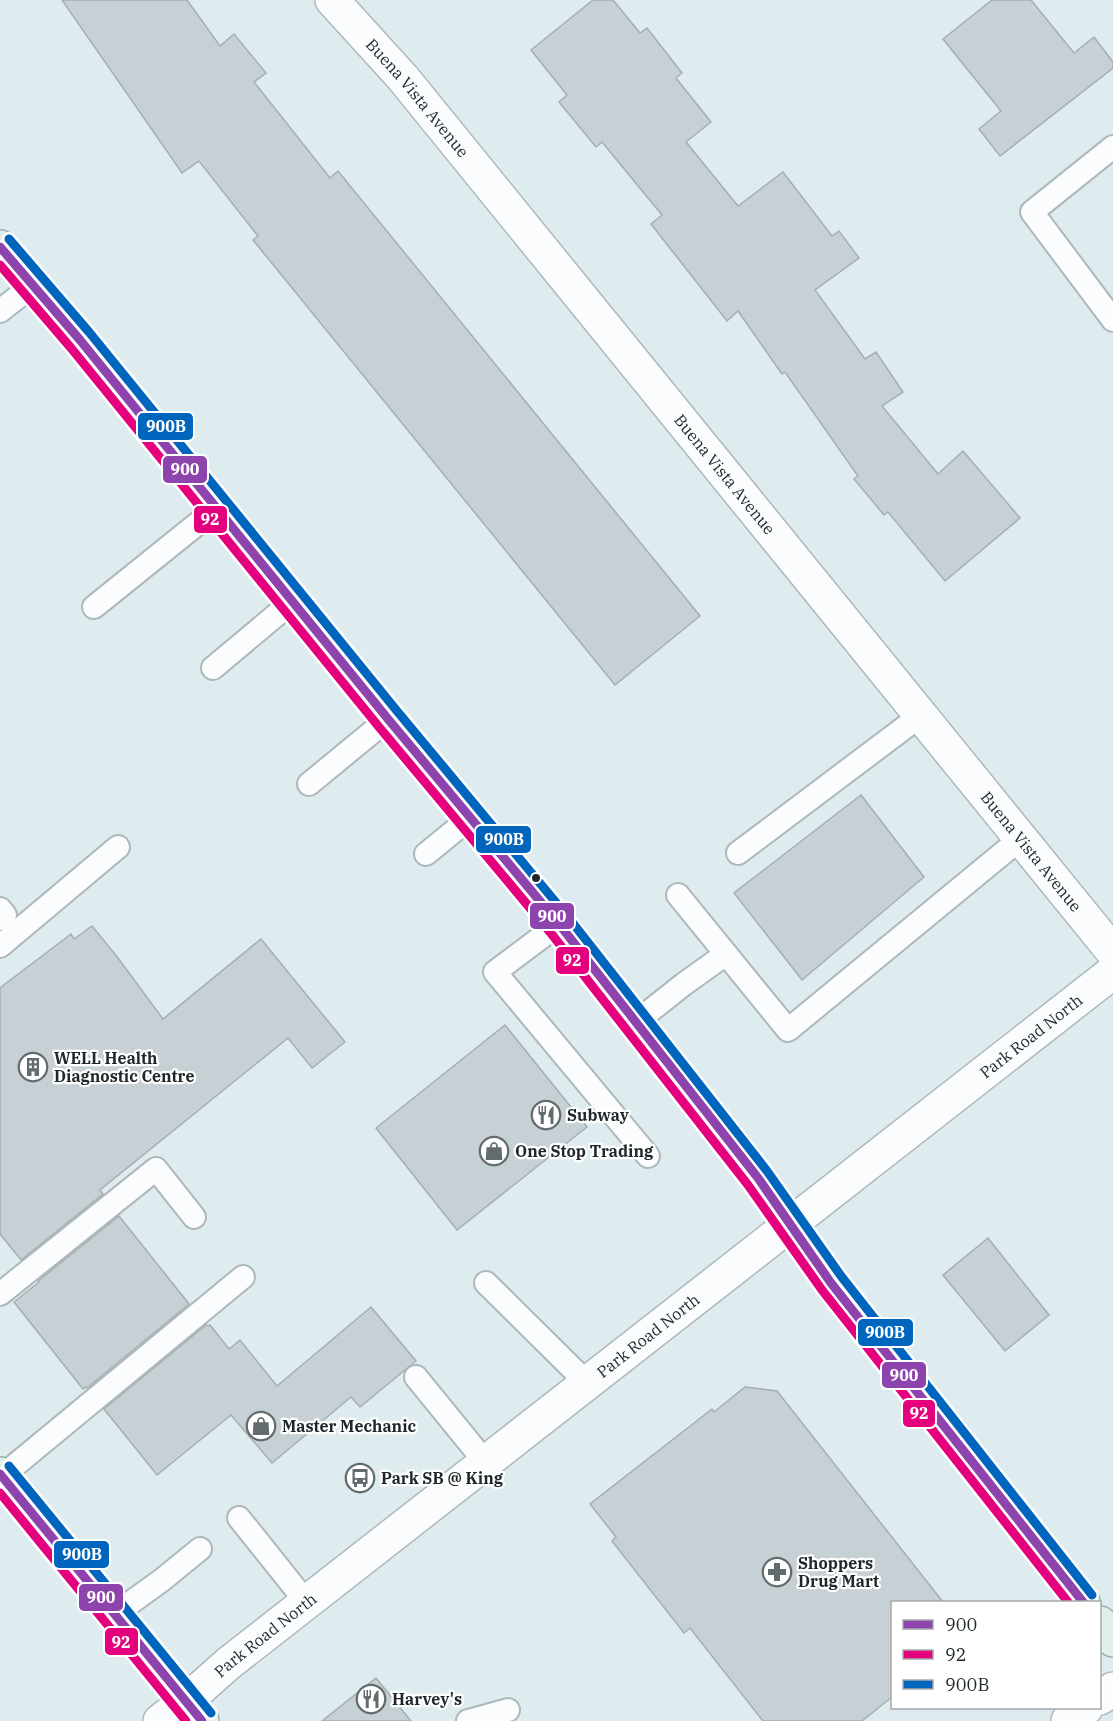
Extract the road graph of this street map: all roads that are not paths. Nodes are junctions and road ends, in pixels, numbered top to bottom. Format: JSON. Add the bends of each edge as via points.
{"nodes":[{"id":1,"x":332,"y":0,"type":"edge"},
{"id":2,"x":1113,"y":147,"type":"edge"},
{"id":3,"x":0,"y":247,"type":"edge"},
{"id":4,"x":33,"y":285,"type":"junction"},
{"id":5,"x":0,"y":312,"type":"edge"},
{"id":6,"x":1113,"y":320,"type":"edge"},
{"id":7,"x":217,"y":508,"type":"junction"},
{"id":8,"x":293,"y":601,"type":"junction"},
{"id":9,"x":94,"y":607,"type":"dead end"},
{"id":10,"x":213,"y":668,"type":"dead end"},
{"id":11,"x":921,"y":716,"type":"junction"},
{"id":12,"x":388,"y":718,"type":"junction"},
{"id":13,"x":309,"y":784,"type":"dead end"},
{"id":14,"x":470,"y":818,"type":"junction"},
{"id":15,"x":1020,"y":839,"type":"junction"},
{"id":16,"x":118,"y":847,"type":"dead end"},
{"id":17,"x":738,"y":853,"type":"dead end"},
{"id":18,"x":426,"y":854,"type":"dead end"},
{"id":19,"x":678,"y":895,"type":"dead end"},
{"id":20,"x":0,"y":909,"type":"edge"},
{"id":21,"x":0,"y":919,"type":"edge"},
{"id":22,"x":559,"y":924,"type":"junction"},
{"id":23,"x":0,"y":946,"type":"edge"},
{"id":24,"x":1113,"y":952,"type":"edge"},
{"id":25,"x":726,"y":954,"type":"junction"},
{"id":26,"x":1113,"y":972,"type":"edge"},
{"id":27,"x":636,"y":1022,"type":"junction"},
{"id":28,"x":648,"y":1156,"type":"dead end"},
{"id":29,"x":194,"y":1217,"type":"dead end"},
{"id":30,"x":790,"y":1224,"type":"junction"},
{"id":31,"x":243,"y":1278,"type":"dead end"},
{"id":32,"x":486,"y":1283,"type":"dead end"},
{"id":33,"x":0,"y":1294,"type":"edge"},
{"id":34,"x":416,"y":1377,"type":"dead end"},
{"id":35,"x":587,"y":1383,"type":"junction"},
{"id":36,"x":486,"y":1463,"type":"junction"},
{"id":37,"x":1,"y":1475,"type":"edge"},
{"id":38,"x":239,"y":1518,"type":"dead end"},
{"id":39,"x":200,"y":1550,"type":"dead end"},
{"id":40,"x":1082,"y":1601,"type":"edge"},
{"id":41,"x":307,"y":1603,"type":"junction"},
{"id":42,"x":115,"y":1614,"type":"junction"},
{"id":43,"x":1101,"y":1624,"type":"edge"},
{"id":44,"x":1113,"y":1640,"type":"edge"},
{"id":45,"x":1083,"y":1709,"type":"edge"},
{"id":46,"x":508,"y":1710,"type":"dead end"},
{"id":47,"x":194,"y":1711,"type":"edge"},
{"id":48,"x":160,"y":1721,"type":"edge"},
{"id":49,"x":468,"y":1721,"type":"edge"},
{"id":50,"x":1068,"y":1721,"type":"edge"}],
"edges":[{"from":1,"to":11,"type":"street","name":"Buena Vista Avenue","via":[[404,78]]},
{"from":2,"to":6,"type":"lane","via":[[1032,212]]},
{"from":3,"to":4,"type":"main road"},
{"from":4,"to":5,"type":"lane"},
{"from":4,"to":7,"type":"main road"},
{"from":7,"to":8,"type":"main road"},
{"from":7,"to":9,"type":"lane"},
{"from":8,"to":10,"type":"lane"},
{"from":8,"to":12,"type":"main road"},
{"from":11,"to":15,"type":"street","name":"Buena Vista Avenue"},
{"from":11,"to":17,"type":"lane"},
{"from":12,"to":13,"type":"lane"},
{"from":12,"to":14,"type":"main road"},
{"from":14,"to":18,"type":"lane"},
{"from":14,"to":22,"type":"main road"},
{"from":15,"to":24,"type":"street","name":"Buena Vista Avenue"},
{"from":15,"to":25,"type":"lane","via":[[788,1030]]},
{"from":16,"to":23,"type":"lane"},
{"from":19,"to":25,"type":"lane"},
{"from":20,"to":21,"type":"lane","via":[[5,915]]},
{"from":22,"to":27,"type":"main road"},
{"from":22,"to":28,"type":"lane","via":[[495,972]]},
{"from":25,"to":27,"type":"lane"},
{"from":26,"to":30,"type":"street","name":"Park Road North"},
{"from":27,"to":30,"type":"main road"},
{"from":29,"to":33,"type":"lane","via":[[156,1169]]},
{"from":30,"to":35,"type":"street","name":"Park Road North"},
{"from":30,"to":40,"type":"main road","via":[[831,1283]]},
{"from":31,"to":37,"type":"lane"},
{"from":32,"to":35,"type":"lane"},
{"from":34,"to":36,"type":"lane"},
{"from":35,"to":36,"type":"street","name":"Park Road North"},
{"from":36,"to":41,"type":"street","name":"Park Road North"},
{"from":37,"to":42,"type":"main road"},
{"from":38,"to":41,"type":"lane"},
{"from":39,"to":42,"type":"lane"},
{"from":41,"to":47,"type":"street","name":"Park Road North","via":[[229,1663]]},
{"from":42,"to":47,"type":"main road"},
{"from":43,"to":44,"type":"main road"},
{"from":45,"to":50,"type":"street"},
{"from":46,"to":49,"type":"lane"},
{"from":47,"to":48,"type":"street","name":"Park Road North"}]}
